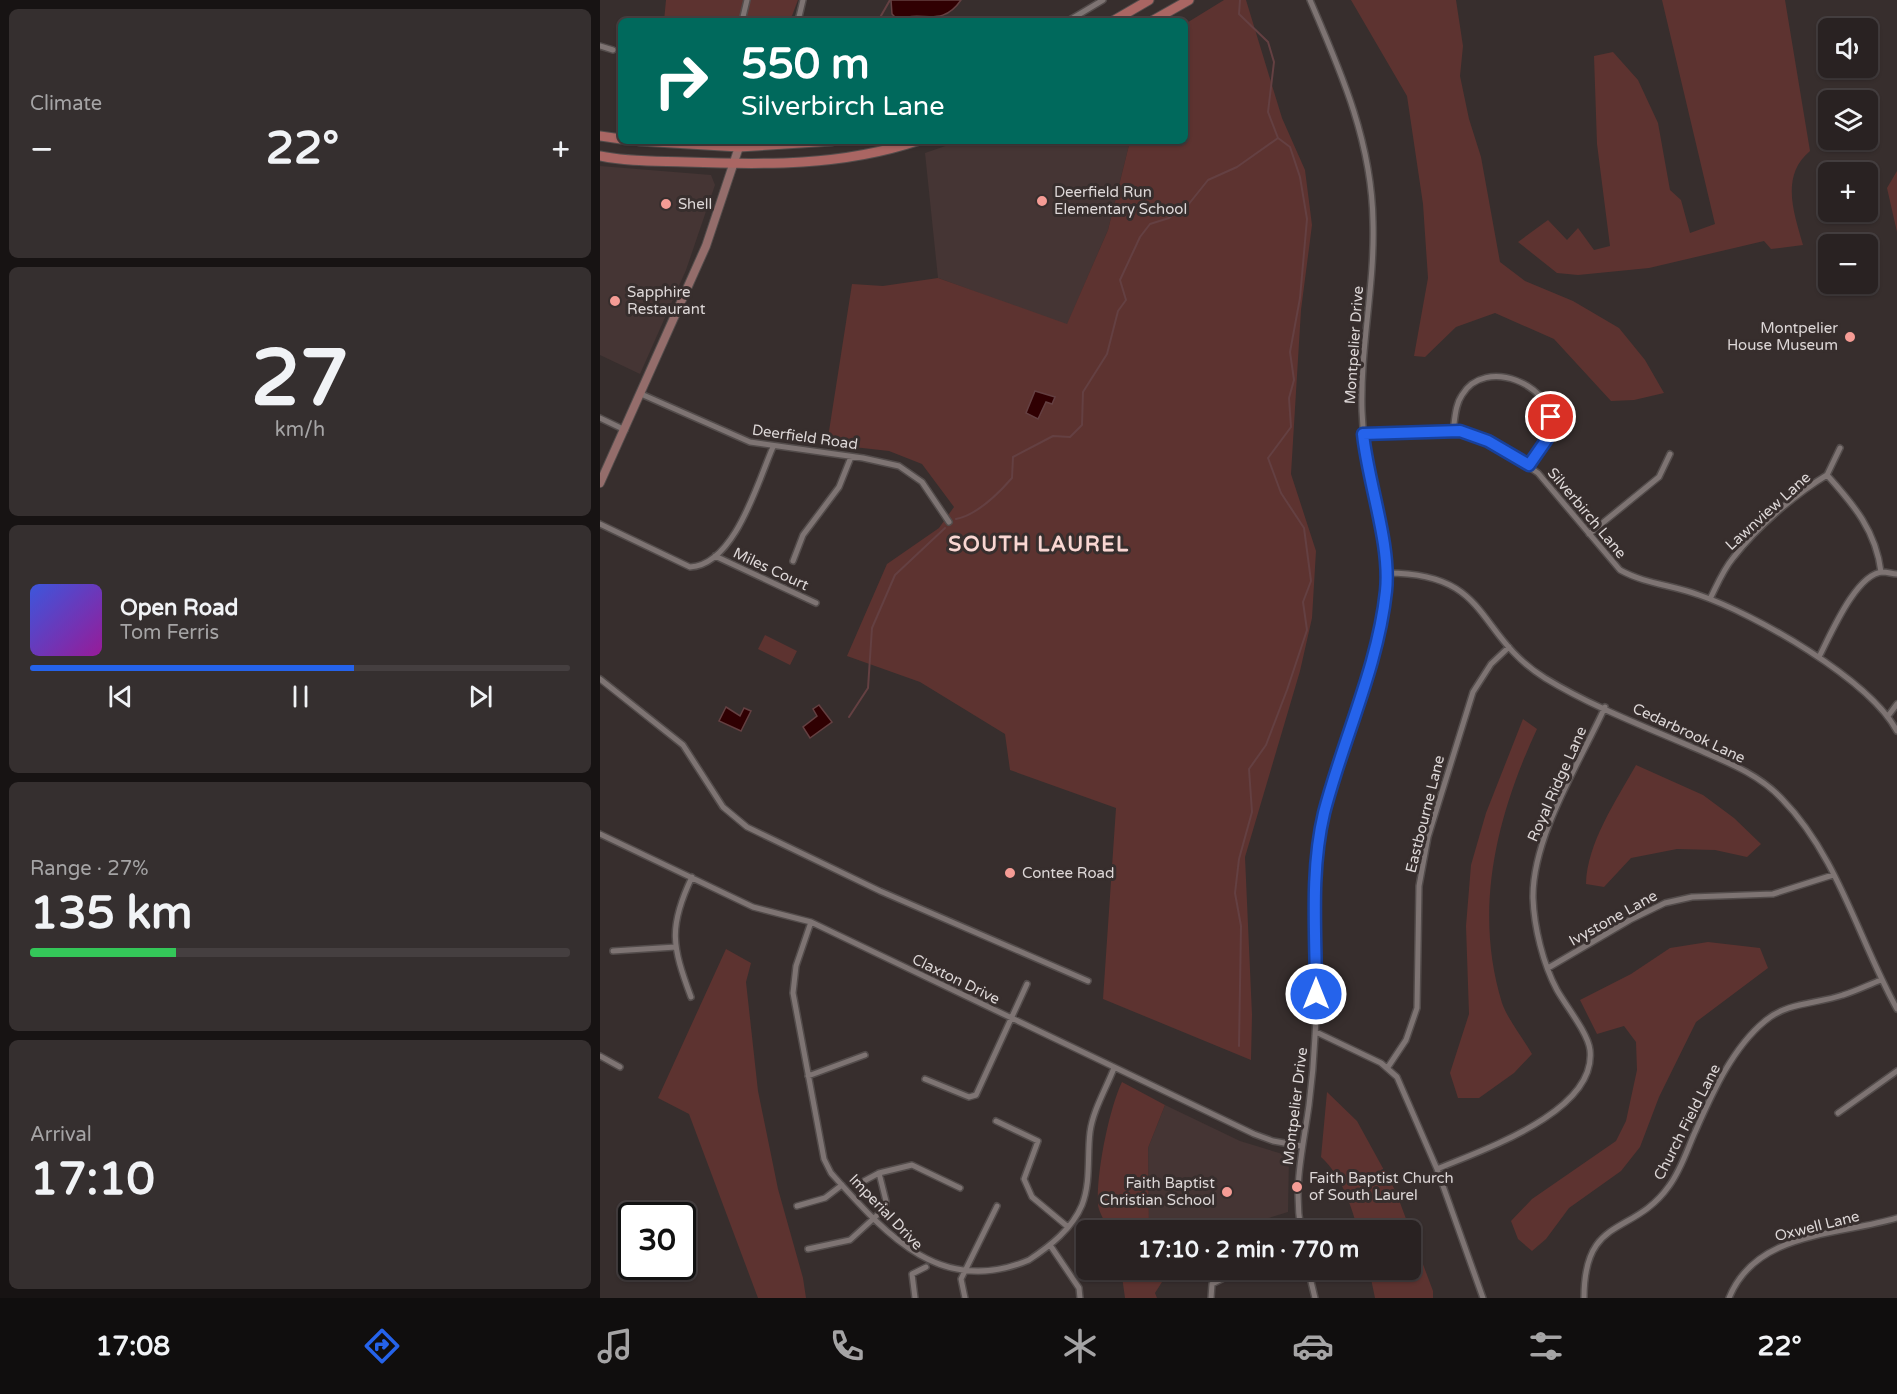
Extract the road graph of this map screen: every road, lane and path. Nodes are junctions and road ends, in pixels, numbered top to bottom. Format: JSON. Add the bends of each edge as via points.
{"nodes":[{"id":1,"x":747,"y":0,"type":"edge"},
{"id":2,"x":803,"y":0,"type":"edge"},
{"id":3,"x":1103,"y":0,"type":"edge"},
{"id":4,"x":1149,"y":0,"type":"edge"},
{"id":5,"x":1189,"y":0,"type":"edge"},
{"id":6,"x":1310,"y":0,"type":"edge"},
{"id":7,"x":743,"y":18,"type":"edge"},
{"id":8,"x":799,"y":18,"type":"edge"},
{"id":9,"x":1073,"y":18,"type":"edge"},
{"id":10,"x":1118,"y":18,"type":"edge"},
{"id":11,"x":1157,"y":18,"type":"edge"},
{"id":12,"x":600,"y":46,"type":"edge"},
{"id":13,"x":613,"y":50,"type":"dead end"},
{"id":14,"x":600,"y":136,"type":"edge"},
{"id":15,"x":618,"y":139,"type":"edge"},
{"id":16,"x":741,"y":144,"type":"edge"},
{"id":17,"x":906,"y":144,"type":"edge"},
{"id":18,"x":600,"y":156,"type":"edge"},
{"id":19,"x":731,"y":165,"type":"junction"},
{"id":20,"x":640,"y":394,"type":"junction"},
{"id":21,"x":600,"y":418,"type":"edge"},
{"id":22,"x":625,"y":430,"type":"junction"},
{"id":23,"x":1453,"y":431,"type":"junction"},
{"id":24,"x":1363,"y":434,"type":"junction"},
{"id":25,"x":772,"y":447,"type":"junction"},
{"id":26,"x":1840,"y":448,"type":"dead end"},
{"id":27,"x":1670,"y":454,"type":"dead end"},
{"id":28,"x":851,"y":457,"type":"junction"},
{"id":29,"x":1529,"y":465,"type":"junction"},
{"id":30,"x":1827,"y":475,"type":"junction"},
{"id":31,"x":600,"y":483,"type":"edge"},
{"id":32,"x":949,"y":522,"type":"dead end"},
{"id":33,"x":600,"y":524,"type":"edge"},
{"id":34,"x":1589,"y":534,"type":"junction"},
{"id":35,"x":715,"y":556,"type":"junction"},
{"id":36,"x":793,"y":561,"type":"dead end"},
{"id":37,"x":1881,"y":572,"type":"junction"},
{"id":38,"x":1387,"y":573,"type":"junction"},
{"id":39,"x":1897,"y":574,"type":"edge"},
{"id":40,"x":1710,"y":599,"type":"junction"},
{"id":41,"x":816,"y":603,"type":"dead end"},
{"id":42,"x":1509,"y":647,"type":"junction"},
{"id":43,"x":1819,"y":657,"type":"junction"},
{"id":44,"x":600,"y":679,"type":"edge"},
{"id":45,"x":1897,"y":704,"type":"edge"},
{"id":46,"x":1605,"y":707,"type":"junction"},
{"id":47,"x":1888,"y":716,"type":"junction"},
{"id":48,"x":1897,"y":731,"type":"edge"},
{"id":49,"x":600,"y":834,"type":"edge"},
{"id":50,"x":1833,"y":875,"type":"junction"},
{"id":51,"x":692,"y":877,"type":"junction"},
{"id":52,"x":811,"y":922,"type":"junction"},
{"id":53,"x":676,"y":947,"type":"junction"},
{"id":54,"x":613,"y":951,"type":"dead end"},
{"id":55,"x":1548,"y":968,"type":"junction"},
{"id":56,"x":1881,"y":980,"type":"junction"},
{"id":57,"x":1088,"y":981,"type":"dead end"},
{"id":58,"x":1027,"y":984,"type":"dead end"},
{"id":59,"x":691,"y":997,"type":"dead end"},
{"id":60,"x":1897,"y":1009,"type":"edge"},
{"id":61,"x":1012,"y":1019,"type":"junction"},
{"id":62,"x":1316,"y":1032,"type":"junction"},
{"id":63,"x":600,"y":1056,"type":"edge"},
{"id":64,"x":865,"y":1056,"type":"dead end"},
{"id":65,"x":620,"y":1067,"type":"dead end"},
{"id":66,"x":1388,"y":1067,"type":"junction"},
{"id":67,"x":1114,"y":1068,"type":"junction"},
{"id":68,"x":1897,"y":1071,"type":"edge"},
{"id":69,"x":808,"y":1076,"type":"junction"},
{"id":70,"x":925,"y":1079,"type":"dead end"},
{"id":71,"x":1838,"y":1113,"type":"dead end"},
{"id":72,"x":996,"y":1121,"type":"dead end"},
{"id":73,"x":1301,"y":1146,"type":"junction"},
{"id":74,"x":1437,"y":1169,"type":"junction"},
{"id":75,"x":879,"y":1173,"type":"junction"},
{"id":76,"x":864,"y":1181,"type":"dead end"},
{"id":77,"x":842,"y":1185,"type":"junction"},
{"id":78,"x":960,"y":1188,"type":"dead end"},
{"id":79,"x":797,"y":1206,"type":"dead end"},
{"id":80,"x":997,"y":1206,"type":"dead end"},
{"id":81,"x":1897,"y":1218,"type":"edge"},
{"id":82,"x":874,"y":1219,"type":"junction"},
{"id":83,"x":1300,"y":1220,"type":"edge"},
{"id":84,"x":1068,"y":1227,"type":"junction"},
{"id":85,"x":1050,"y":1245,"type":"junction"},
{"id":86,"x":808,"y":1249,"type":"dead end"},
{"id":87,"x":952,"y":1277,"type":"dead end"},
{"id":88,"x":991,"y":1277,"type":"dead end"},
{"id":89,"x":961,"y":1279,"type":"junction"},
{"id":90,"x":971,"y":1280,"type":"dead end"},
{"id":91,"x":1220,"y":1280,"type":"edge"},
{"id":92,"x":1311,"y":1280,"type":"edge"},
{"id":93,"x":915,"y":1298,"type":"edge"},
{"id":94,"x":965,"y":1298,"type":"edge"},
{"id":95,"x":1080,"y":1298,"type":"edge"},
{"id":96,"x":1211,"y":1298,"type":"edge"},
{"id":97,"x":1315,"y":1298,"type":"edge"},
{"id":98,"x":1484,"y":1298,"type":"edge"},
{"id":99,"x":1584,"y":1298,"type":"edge"},
{"id":100,"x":1729,"y":1298,"type":"edge"}],
"edges":[{"from":1,"to":7,"type":"street"},
{"from":2,"to":8,"type":"street"},
{"from":3,"to":9,"type":"street"},
{"from":4,"to":10,"type":"main road"},
{"from":5,"to":11,"type":"main road"},
{"from":6,"to":24,"type":"street","name":"Montpelier Drive","via":[[1346,84],[1371,186],[1373,239],[1362,387]]},
{"from":12,"to":13,"type":"street"},
{"from":14,"to":15,"type":"main road"},
{"from":16,"to":19,"type":"street"},
{"from":17,"to":19,"type":"main road","via":[[830,160]]},
{"from":18,"to":19,"type":"main road"},
{"from":19,"to":20,"type":"street","via":[[706,246]]},
{"from":20,"to":22,"type":"street"},
{"from":20,"to":25,"type":"street","name":"Deerfield Road","via":[[740,439]]},
{"from":21,"to":22,"type":"street"},
{"from":22,"to":31,"type":"street"},
{"from":23,"to":24,"type":"street","name":"Silverbirch Lane"},
{"from":23,"to":29,"type":"street","name":"Silverbirch Lane","via":[[1488,441]]},
{"from":23,"to":29,"type":"street","via":[[1458,403],[1471,384],[1489,375],[1511,378],[1541,398],[1551,417],[1547,439]]},
{"from":24,"to":38,"type":"street","name":"Montpelier Drive"},
{"from":25,"to":28,"type":"street","name":"Deerfield Road"},
{"from":25,"to":35,"type":"street","via":[[739,527]]},
{"from":26,"to":30,"type":"street"},
{"from":27,"to":34,"type":"street","via":[[1659,477]]},
{"from":28,"to":32,"type":"street","name":"Deerfield Road","via":[[888,462],[912,473]]},
{"from":28,"to":36,"type":"street","via":[[839,487],[803,535]]},
{"from":29,"to":34,"type":"street","name":"Silverbirch Lane"},
{"from":30,"to":37,"type":"street","via":[[1868,524]]},
{"from":30,"to":40,"type":"street","name":"Lawnview Lane","via":[[1738,551]]},
{"from":33,"to":35,"type":"street","via":[[690,567]]},
{"from":34,"to":40,"type":"street","name":"Silverbirch Lane","via":[[1615,566],[1628,574]]},
{"from":35,"to":41,"type":"street","name":"Miles Court"},
{"from":37,"to":39,"type":"street"},
{"from":37,"to":43,"type":"street","via":[[1869,577],[1856,591]]},
{"from":38,"to":42,"type":"street","name":"Cedarbrook Lane","via":[[1420,574],[1451,584],[1471,600]]},
{"from":38,"to":62,"type":"street","name":"Montpelier Drive","via":[[1379,632],[1319,844],[1315,880]]},
{"from":40,"to":43,"type":"street","name":"Silverbirch Lane"},
{"from":42,"to":46,"type":"street","name":"Cedarbrook Lane","via":[[1539,674]]},
{"from":42,"to":66,"type":"street","name":"Eastbourne Lane","via":[[1491,663],[1473,692],[1428,837],[1419,886],[1417,1008],[1406,1040]]},
{"from":43,"to":47,"type":"street","name":"Silverbirch Lane"},
{"from":44,"to":57,"type":"street","via":[[683,745],[723,807],[747,828],[880,891]]},
{"from":45,"to":47,"type":"street"},
{"from":46,"to":50,"type":"street","name":"Cedarbrook Lane","via":[[1738,767],[1769,787],[1796,814]]},
{"from":46,"to":55,"type":"street","name":"Royal Ridge Lane","via":[[1542,841],[1535,867],[1534,912]]},
{"from":47,"to":48,"type":"street","name":"Silverbirch Lane"},
{"from":49,"to":51,"type":"street","name":"Claxton Drive"},
{"from":50,"to":55,"type":"street","name":"Ivystone Lane","via":[[1773,894],[1692,897],[1665,903]]},
{"from":50,"to":56,"type":"street","name":"Cedarbrook Lane"},
{"from":51,"to":52,"type":"street","name":"Claxton Drive","via":[[753,907]]},
{"from":51,"to":53,"type":"street","via":[[676,913]]},
{"from":52,"to":61,"type":"street","name":"Claxton Drive"},
{"from":52,"to":69,"type":"street","name":"Imperial Drive","via":[[796,966],[793,993]]},
{"from":53,"to":54,"type":"street"},
{"from":53,"to":59,"type":"street"},
{"from":55,"to":74,"type":"street","name":"Royal Ridge Lane","via":[[1590,1050],[1586,1076],[1573,1098],[1544,1119]]},
{"from":56,"to":60,"type":"street","name":"Cedarbrook Lane"},
{"from":56,"to":99,"type":"street","name":"Church Field Lane","via":[[1841,996],[1789,1007],[1756,1029],[1716,1089],[1666,1190],[1641,1212],[1611,1230],[1596,1246],[1585,1266]]},
{"from":58,"to":61,"type":"street"},
{"from":61,"to":67,"type":"street","name":"Claxton Drive"},
{"from":61,"to":70,"type":"street","via":[[976,1095],[969,1097]]},
{"from":62,"to":66,"type":"street"},
{"from":62,"to":73,"type":"street","name":"Montpelier Drive"},
{"from":63,"to":65,"type":"street"},
{"from":64,"to":69,"type":"street"},
{"from":66,"to":74,"type":"street","via":[[1402,1086]]},
{"from":67,"to":73,"type":"street","name":"Claxton Drive","via":[[1254,1134]]},
{"from":67,"to":84,"type":"street","via":[[1091,1124],[1084,1197]]},
{"from":68,"to":71,"type":"street"},
{"from":69,"to":77,"type":"street","name":"Imperial Drive","via":[[824,1159]]},
{"from":72,"to":84,"type":"street","via":[[1038,1141],[1024,1179],[1032,1197]]},
{"from":73,"to":83,"type":"street","name":"Montpelier Drive","via":[[1297,1187]]},
{"from":74,"to":98,"type":"street"},
{"from":75,"to":76,"type":"street"},
{"from":75,"to":78,"type":"street","via":[[912,1165]]},
{"from":75,"to":82,"type":"street","via":[[886,1204]]},
{"from":77,"to":79,"type":"street","via":[[825,1198]]},
{"from":77,"to":82,"type":"street","name":"Imperial Drive"},
{"from":80,"to":89,"type":"street"},
{"from":81,"to":100,"type":"street","name":"Oxwell Lane","via":[[1779,1246],[1746,1269]]},
{"from":82,"to":86,"type":"street","via":[[850,1240]]},
{"from":82,"to":93,"type":"street","name":"Imperial Drive","via":[[908,1255],[929,1268],[912,1274]]},
{"from":84,"to":85,"type":"street"},
{"from":85,"to":88,"type":"street","via":[[1018,1267]]},
{"from":85,"to":95,"type":"street","via":[[1079,1288]]},
{"from":87,"to":89,"type":"street"},
{"from":89,"to":90,"type":"street"},
{"from":89,"to":94,"type":"street"},
{"from":91,"to":96,"type":"street","via":[[1212,1284]]},
{"from":92,"to":97,"type":"street"}]}
